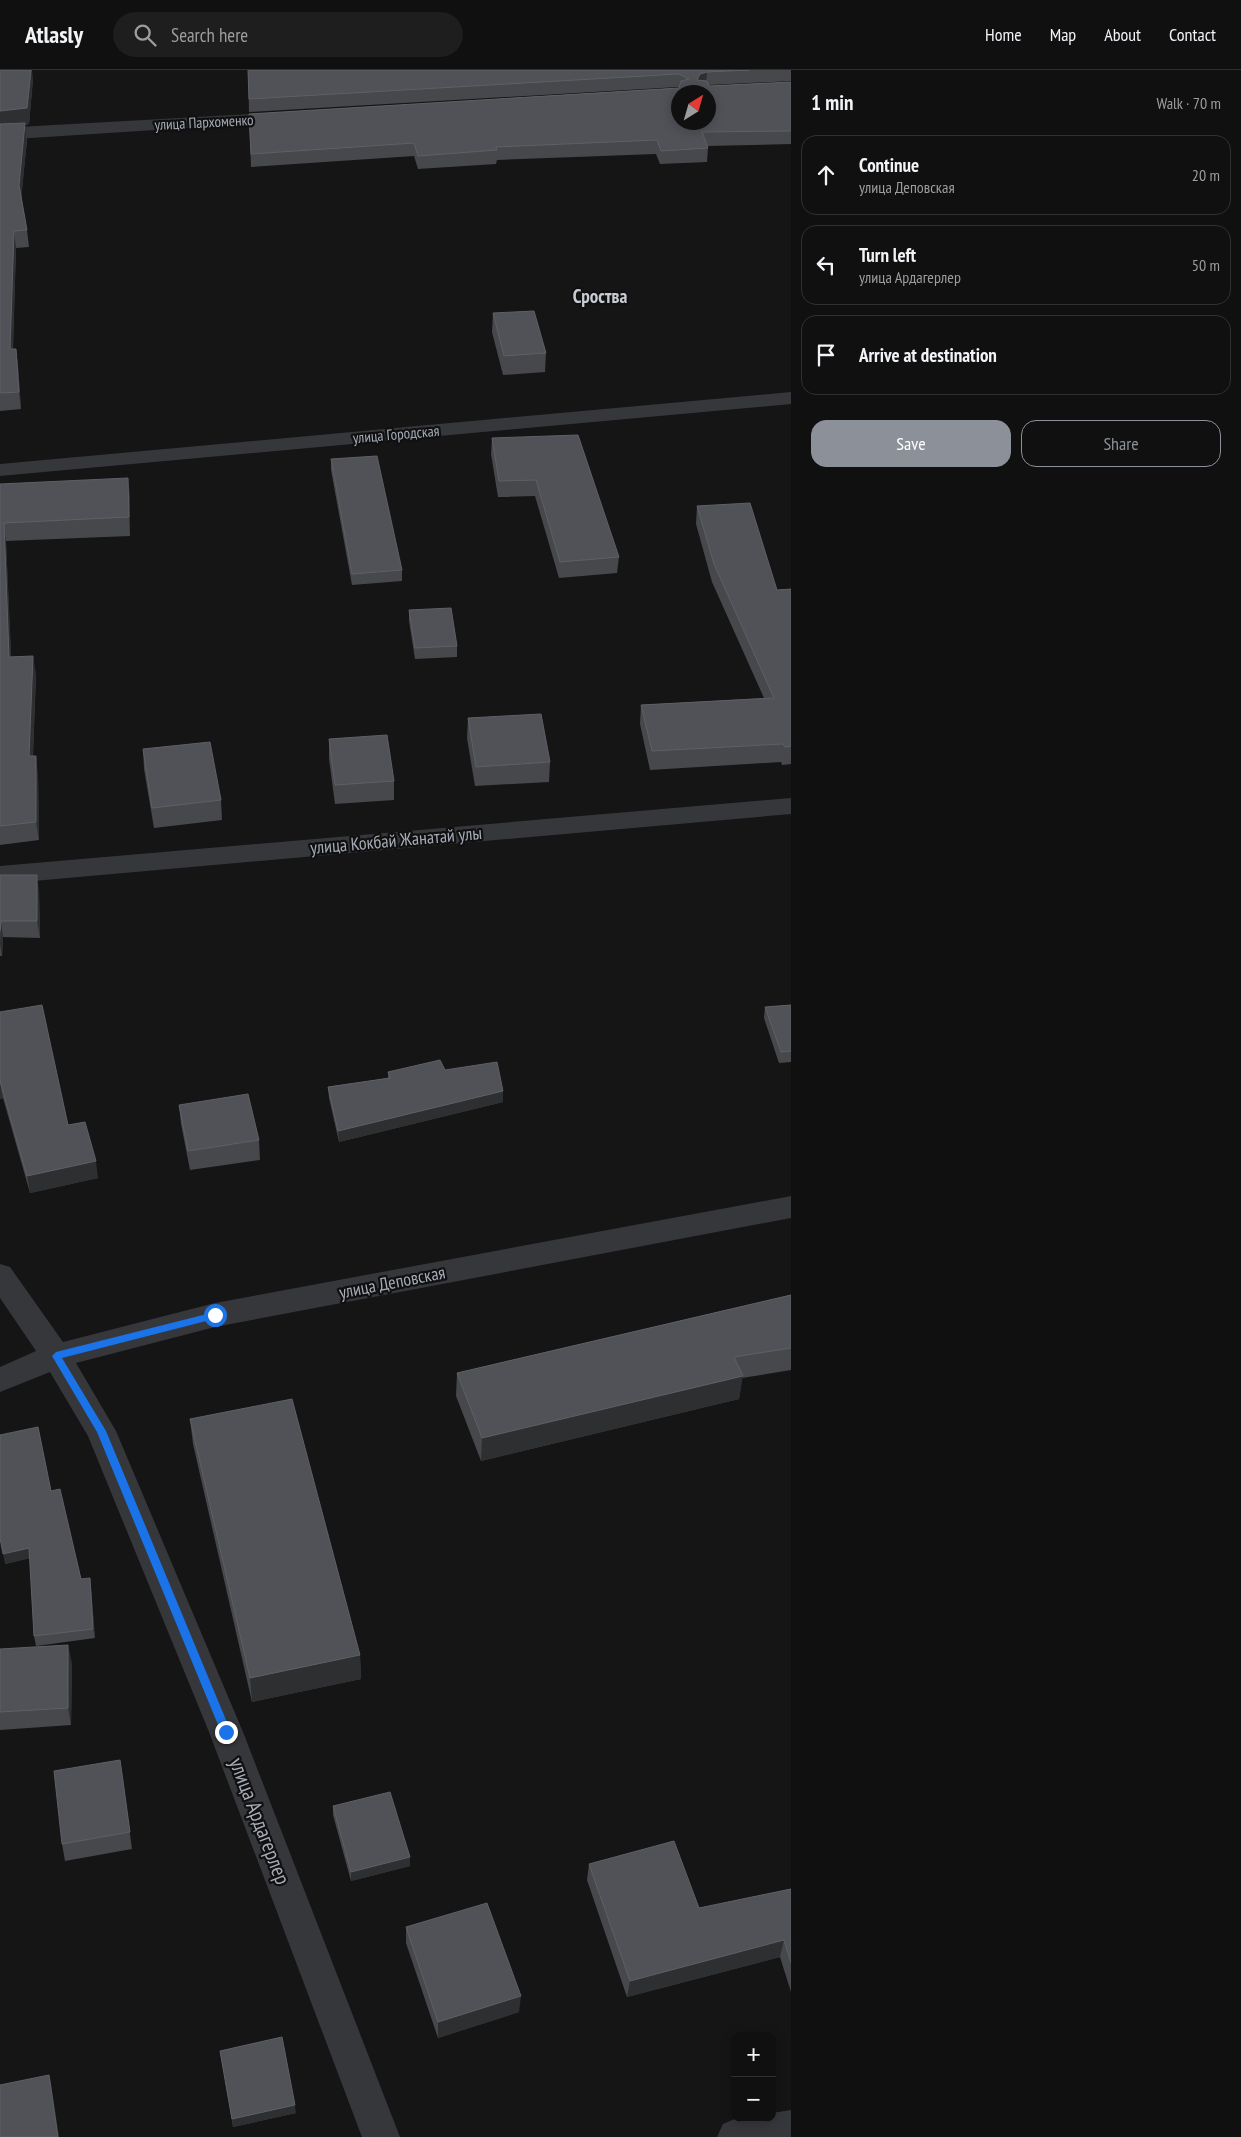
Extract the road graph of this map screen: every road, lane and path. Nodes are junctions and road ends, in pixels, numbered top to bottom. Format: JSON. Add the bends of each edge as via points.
{"nodes":[{"id":1,"x":309,"y":116,"type":"edge"},
{"id":2,"x":0,"y":134,"type":"edge"},
{"id":3,"x":791,"y":398,"type":"edge"},
{"id":4,"x":0,"y":470,"type":"edge"},
{"id":5,"x":791,"y":806,"type":"edge"},
{"id":6,"x":0,"y":875,"type":"edge"},
{"id":7,"x":791,"y":1208,"type":"edge"},
{"id":8,"x":0,"y":1275,"type":"edge"},
{"id":9,"x":56,"y":1356,"type":"junction"},
{"id":10,"x":0,"y":1380,"type":"edge"},
{"id":11,"x":791,"y":2129,"type":"edge"},
{"id":12,"x":381,"y":2137,"type":"edge"},
{"id":13,"x":736,"y":2137,"type":"edge"}],
"edges":[{"from":1,"to":2,"type":"street","name":"улица Пархоменко"},
{"from":3,"to":4,"type":"street","name":"улица Городская"},
{"from":5,"to":6,"type":"street","name":"улица Кокбай Жанатай улы"},
{"from":7,"to":9,"type":"street","name":"улица Деповская","via":[[215,1315]]},
{"from":8,"to":9,"type":"street","name":"улица Ардагерлер"},
{"from":9,"to":10,"type":"street","name":"улица Деповская"},
{"from":9,"to":12,"type":"street","name":"улица Ардагерлер","via":[[101,1431],[143,1528],[226,1732]]},
{"from":11,"to":13,"type":"street"}]}
